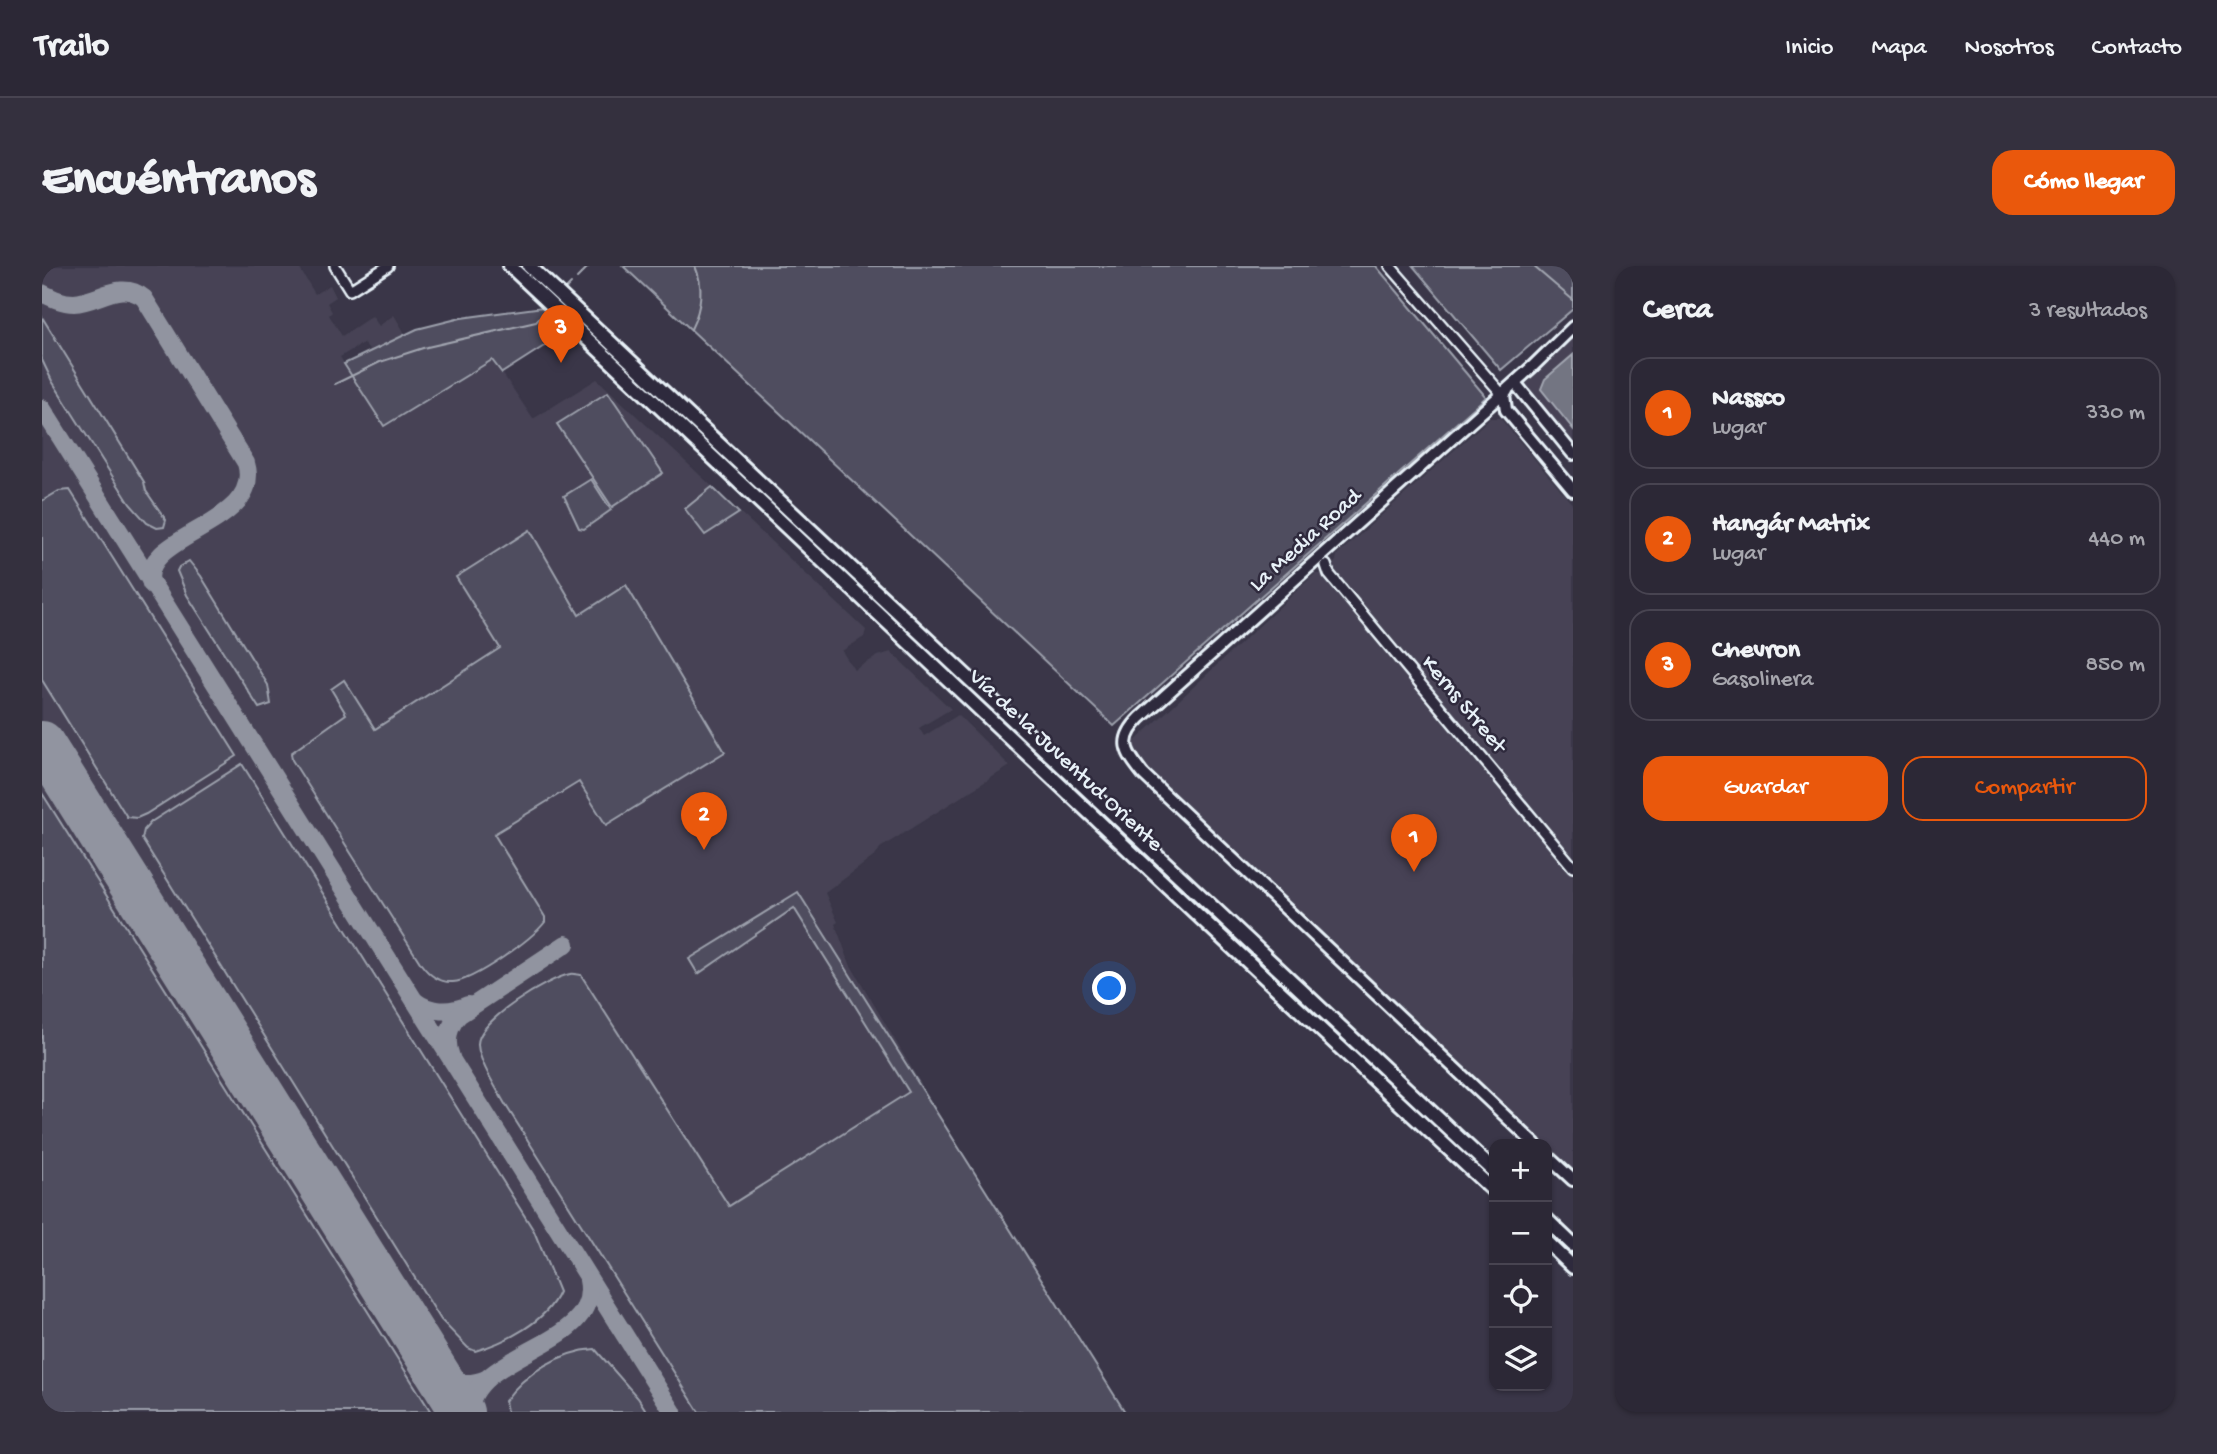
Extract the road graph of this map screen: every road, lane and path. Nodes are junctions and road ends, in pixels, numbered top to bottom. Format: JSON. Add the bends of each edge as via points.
{"nodes":[{"id":1,"x":335,"y":266,"type":"edge"},
{"id":2,"x":388,"y":266,"type":"edge"},
{"id":3,"x":510,"y":266,"type":"edge"},
{"id":4,"x":529,"y":266,"type":"edge"},
{"id":5,"x":1390,"y":266,"type":"edge"},
{"id":6,"x":1573,"y":327,"type":"edge"},
{"id":7,"x":1573,"y":338,"type":"edge"},
{"id":8,"x":1532,"y":367,"type":"junction"},
{"id":9,"x":1508,"y":388,"type":"junction"},
{"id":10,"x":1573,"y":454,"type":"edge"},
{"id":11,"x":1573,"y":490,"type":"edge"},
{"id":12,"x":1326,"y":565,"type":"dead end"},
{"id":13,"x":1129,"y":756,"type":"junction"},
{"id":14,"x":1573,"y":867,"type":"edge"},
{"id":15,"x":1530,"y":1139,"type":"edge"},
{"id":16,"x":1540,"y":1139,"type":"edge"},
{"id":17,"x":1552,"y":1151,"type":"edge"},
{"id":18,"x":1552,"y":1161,"type":"edge"},
{"id":19,"x":1469,"y":1167,"type":"junction"},
{"id":20,"x":1489,"y":1167,"type":"edge"},
{"id":21,"x":1573,"y":1171,"type":"edge"},
{"id":22,"x":1573,"y":1180,"type":"edge"},
{"id":23,"x":1489,"y":1182,"type":"edge"},
{"id":24,"x":1489,"y":1186,"type":"edge"},
{"id":25,"x":1552,"y":1225,"type":"edge"},
{"id":26,"x":1573,"y":1245,"type":"edge"},
{"id":27,"x":1552,"y":1247,"type":"edge"},
{"id":28,"x":1573,"y":1267,"type":"edge"}],
"edges":[{"from":1,"to":2,"type":"street","via":[[349,290]]},
{"from":3,"to":19,"type":"highway","name":"Vía de la Juventud Oriente"},
{"from":4,"to":20,"type":"highway","name":"Vía de la Juventud Oriente"},
{"from":5,"to":9,"type":"street"},
{"from":6,"to":8,"type":"main road","name":"La Media Road"},
{"from":7,"to":8,"type":"main road","name":"La Media Road"},
{"from":8,"to":9,"type":"main road","name":"La Media Road"},
{"from":9,"to":10,"type":"main road"},
{"from":9,"to":11,"type":"main road","via":[[1506,410]]},
{"from":9,"to":13,"type":"main road","name":"La Media Road","via":[[1140,718],[1126,740]]},
{"from":12,"to":14,"type":"street","name":"Kerns Street","via":[[1329,575]]},
{"from":13,"to":15,"type":"main road"},
{"from":13,"to":16,"type":"main road"},
{"from":17,"to":21,"type":"main road"},
{"from":18,"to":22,"type":"main road"},
{"from":19,"to":23,"type":"highway"},
{"from":19,"to":24,"type":"highway","name":"Vía de la Juventud Oriente"},
{"from":25,"to":26,"type":"highway"},
{"from":27,"to":28,"type":"highway"}]}
